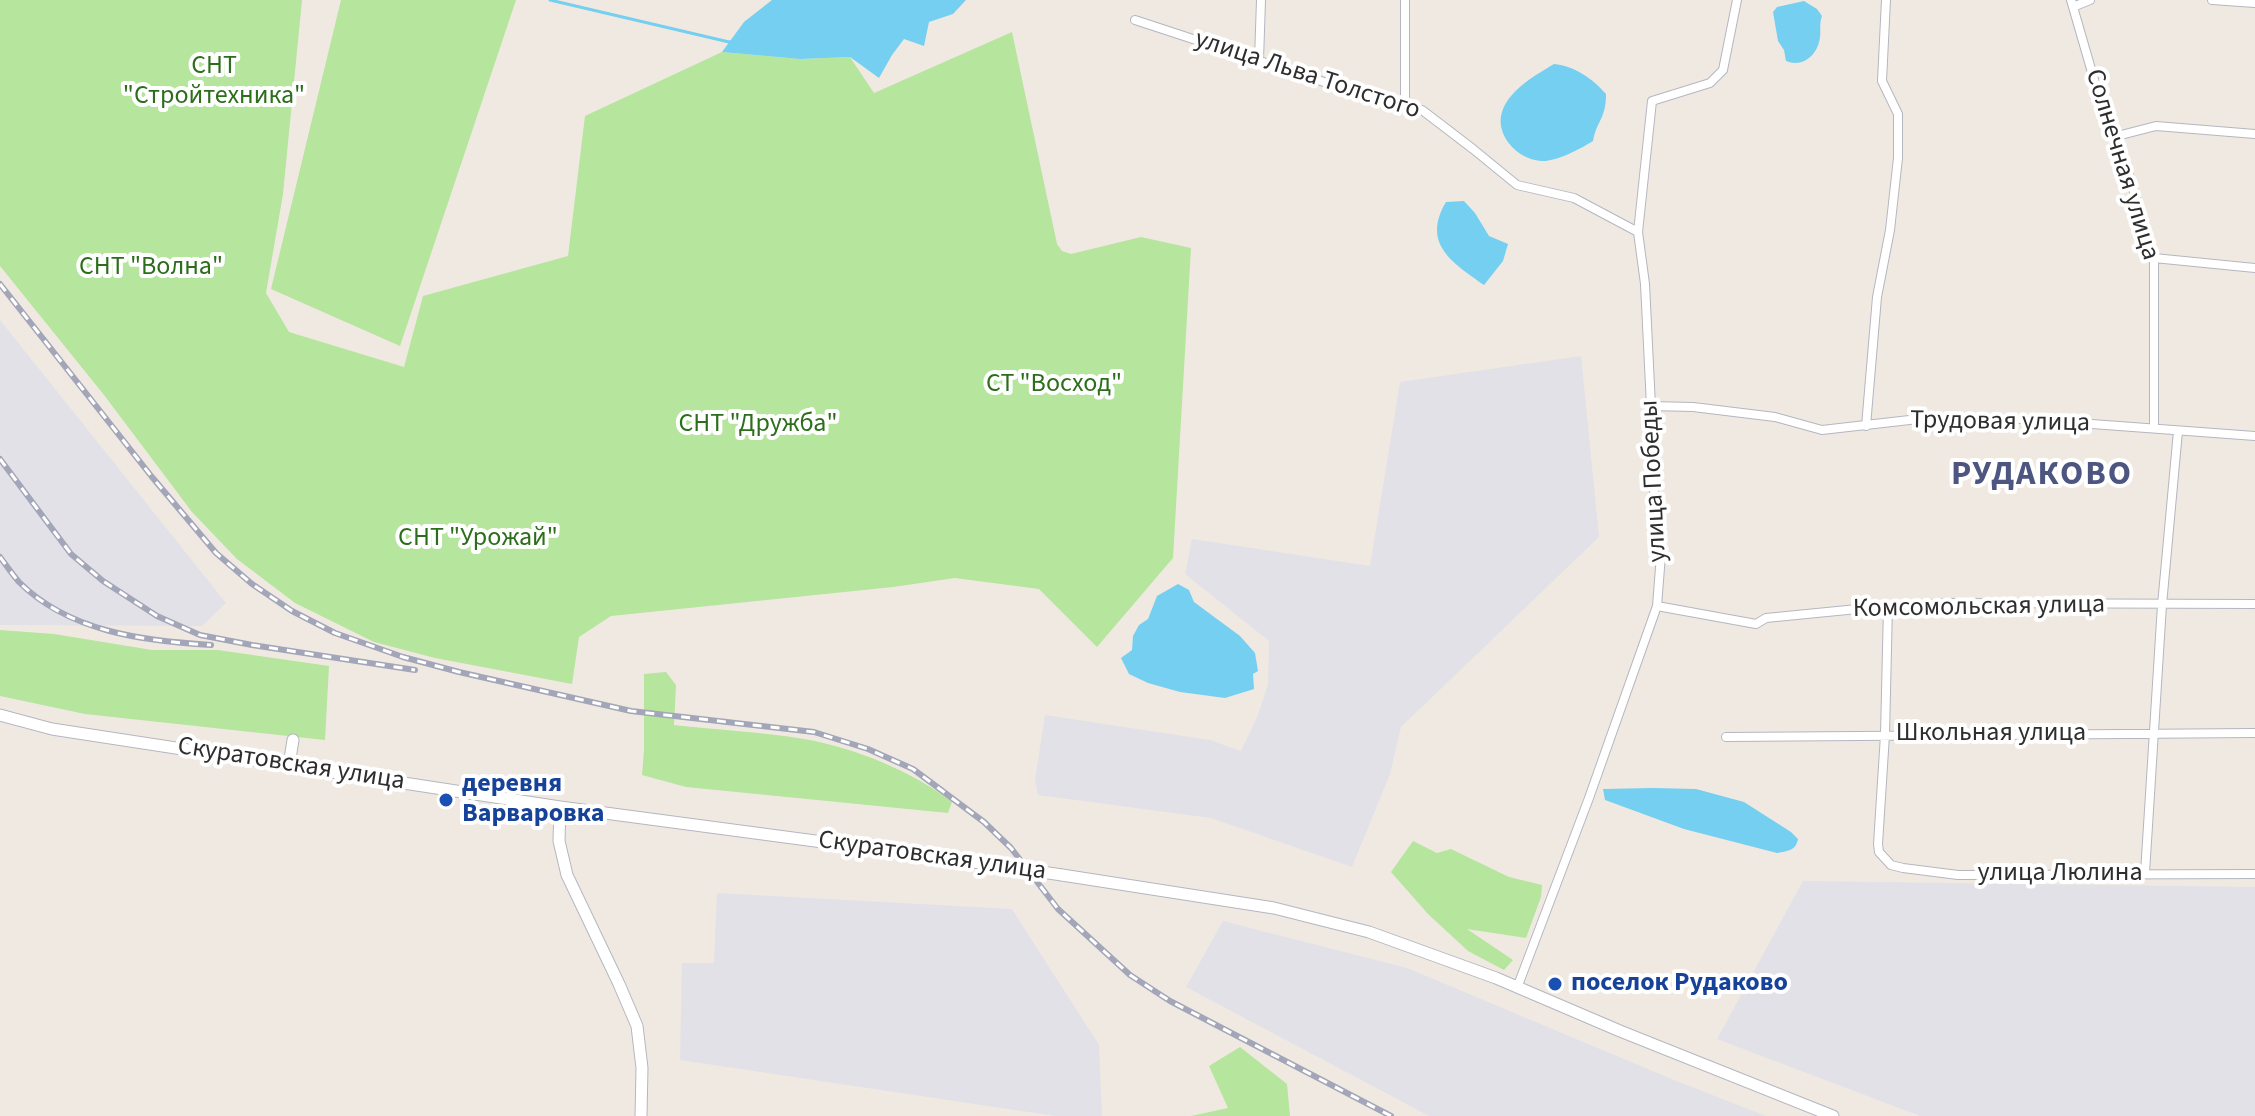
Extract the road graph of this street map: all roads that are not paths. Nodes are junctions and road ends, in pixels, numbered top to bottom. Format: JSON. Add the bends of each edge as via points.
{"nodes":[{"id":1,"x":1261,"y":0,"type":"edge"},
{"id":2,"x":1405,"y":0,"type":"edge"},
{"id":3,"x":1737,"y":0,"type":"edge"},
{"id":4,"x":1886,"y":0,"type":"edge"},
{"id":5,"x":2090,"y":0,"type":"edge"},
{"id":6,"x":2212,"y":0,"type":"edge"},
{"id":7,"x":2072,"y":3,"type":"edge"},
{"id":8,"x":2255,"y":3,"type":"edge"},
{"id":9,"x":1135,"y":20,"type":"dead end"},
{"id":10,"x":1259,"y":60,"type":"junction"},
{"id":11,"x":1405,"y":105,"type":"junction"},
{"id":12,"x":2255,"y":134,"type":"edge"},
{"id":13,"x":2117,"y":136,"type":"junction"},
{"id":14,"x":1638,"y":232,"type":"junction"},
{"id":15,"x":2154,"y":258,"type":"junction"},
{"id":16,"x":2255,"y":268,"type":"edge"},
{"id":17,"x":1651,"y":406,"type":"junction"},
{"id":18,"x":1866,"y":426,"type":"junction"},
{"id":19,"x":2154,"y":427,"type":"junction"},
{"id":20,"x":2178,"y":431,"type":"junction"},
{"id":21,"x":2255,"y":436,"type":"edge"},
{"id":22,"x":2255,"y":604,"type":"edge"},
{"id":23,"x":2162,"y":605,"type":"junction"},
{"id":24,"x":1657,"y":606,"type":"junction"},
{"id":25,"x":1888,"y":606,"type":"junction"},
{"id":26,"x":0,"y":715,"type":"edge"},
{"id":27,"x":2153,"y":733,"type":"junction"},
{"id":28,"x":2255,"y":733,"type":"edge"},
{"id":29,"x":1885,"y":735,"type":"junction"},
{"id":30,"x":1726,"y":737,"type":"dead end"},
{"id":31,"x":293,"y":740,"type":"dead end"},
{"id":32,"x":289,"y":765,"type":"junction"},
{"id":33,"x":560,"y":807,"type":"junction"},
{"id":34,"x":2145,"y":873,"type":"junction"},
{"id":35,"x":2255,"y":874,"type":"edge"},
{"id":36,"x":1517,"y":988,"type":"junction"},
{"id":37,"x":641,"y":1116,"type":"edge"},
{"id":38,"x":1833,"y":1116,"type":"edge"}],
"edges":[{"from":1,"to":10,"type":"street"},
{"from":2,"to":11,"type":"street"},
{"from":3,"to":14,"type":"street","name":"улица Победы","via":[[1723,70],[1710,83],[1652,101]]},
{"from":4,"to":18,"type":"street","via":[[1882,81],[1898,114],[1898,158],[1877,297]]},
{"from":5,"to":7,"type":"street"},
{"from":6,"to":8,"type":"street"},
{"from":7,"to":13,"type":"street","name":"Солнечная улица","via":[[2102,107]]},
{"from":9,"to":10,"type":"street","name":"улица Льва Толстого"},
{"from":10,"to":11,"type":"street","name":"улица Льва Толстого"},
{"from":11,"to":14,"type":"street","name":"улица Льва Толстого","via":[[1422,110],[1517,185],[1574,198]]},
{"from":12,"to":13,"type":"street","via":[[2156,126]]},
{"from":13,"to":15,"type":"street","name":"Солнечная улица"},
{"from":14,"to":17,"type":"street","name":"улица Победы"},
{"from":15,"to":16,"type":"street"},
{"from":15,"to":19,"type":"street","name":"Солнечная улица"},
{"from":17,"to":18,"type":"street","name":"Трудовая улица","via":[[1775,417],[1822,430]]},
{"from":17,"to":24,"type":"street","name":"улица Победы","via":[[1650,453],[1661,555]]},
{"from":18,"to":19,"type":"street","name":"Трудовая улица","via":[[1927,418]]},
{"from":19,"to":20,"type":"street","name":"Трудовая улица"},
{"from":20,"to":21,"type":"street","name":"Трудовая улица"},
{"from":20,"to":23,"type":"street"},
{"from":22,"to":23,"type":"street","name":"Комсомольская улица"},
{"from":23,"to":25,"type":"street","name":"Комсомольская улица"},
{"from":23,"to":27,"type":"street"},
{"from":24,"to":25,"type":"street","name":"Комсомольская улица","via":[[1756,624],[1766,618]]},
{"from":24,"to":36,"type":"street","name":"улица Победы"},
{"from":25,"to":29,"type":"street"},
{"from":26,"to":32,"type":"street","name":"Скуратовская улица","via":[[52,729]]},
{"from":27,"to":28,"type":"street","name":"Школьная улица"},
{"from":27,"to":29,"type":"street","name":"Школьная улица"},
{"from":27,"to":34,"type":"street"},
{"from":29,"to":30,"type":"street","name":"Школьная улица"},
{"from":29,"to":34,"type":"street","name":"улица Люлина","via":[[1878,844],[1891,865],[1958,875]]},
{"from":31,"to":32,"type":"street"},
{"from":32,"to":33,"type":"street","name":"Скуратовская улица"},
{"from":33,"to":36,"type":"street","name":"Скуратовская улица","bridge":true,"via":[[1219,898],[1369,932]]},
{"from":33,"to":37,"type":"street","via":[[559,841],[567,875],[637,1026]]},
{"from":34,"to":35,"type":"street","name":"улица Люлина"},
{"from":36,"to":38,"type":"street","name":"Скуратовская улица"}]}
